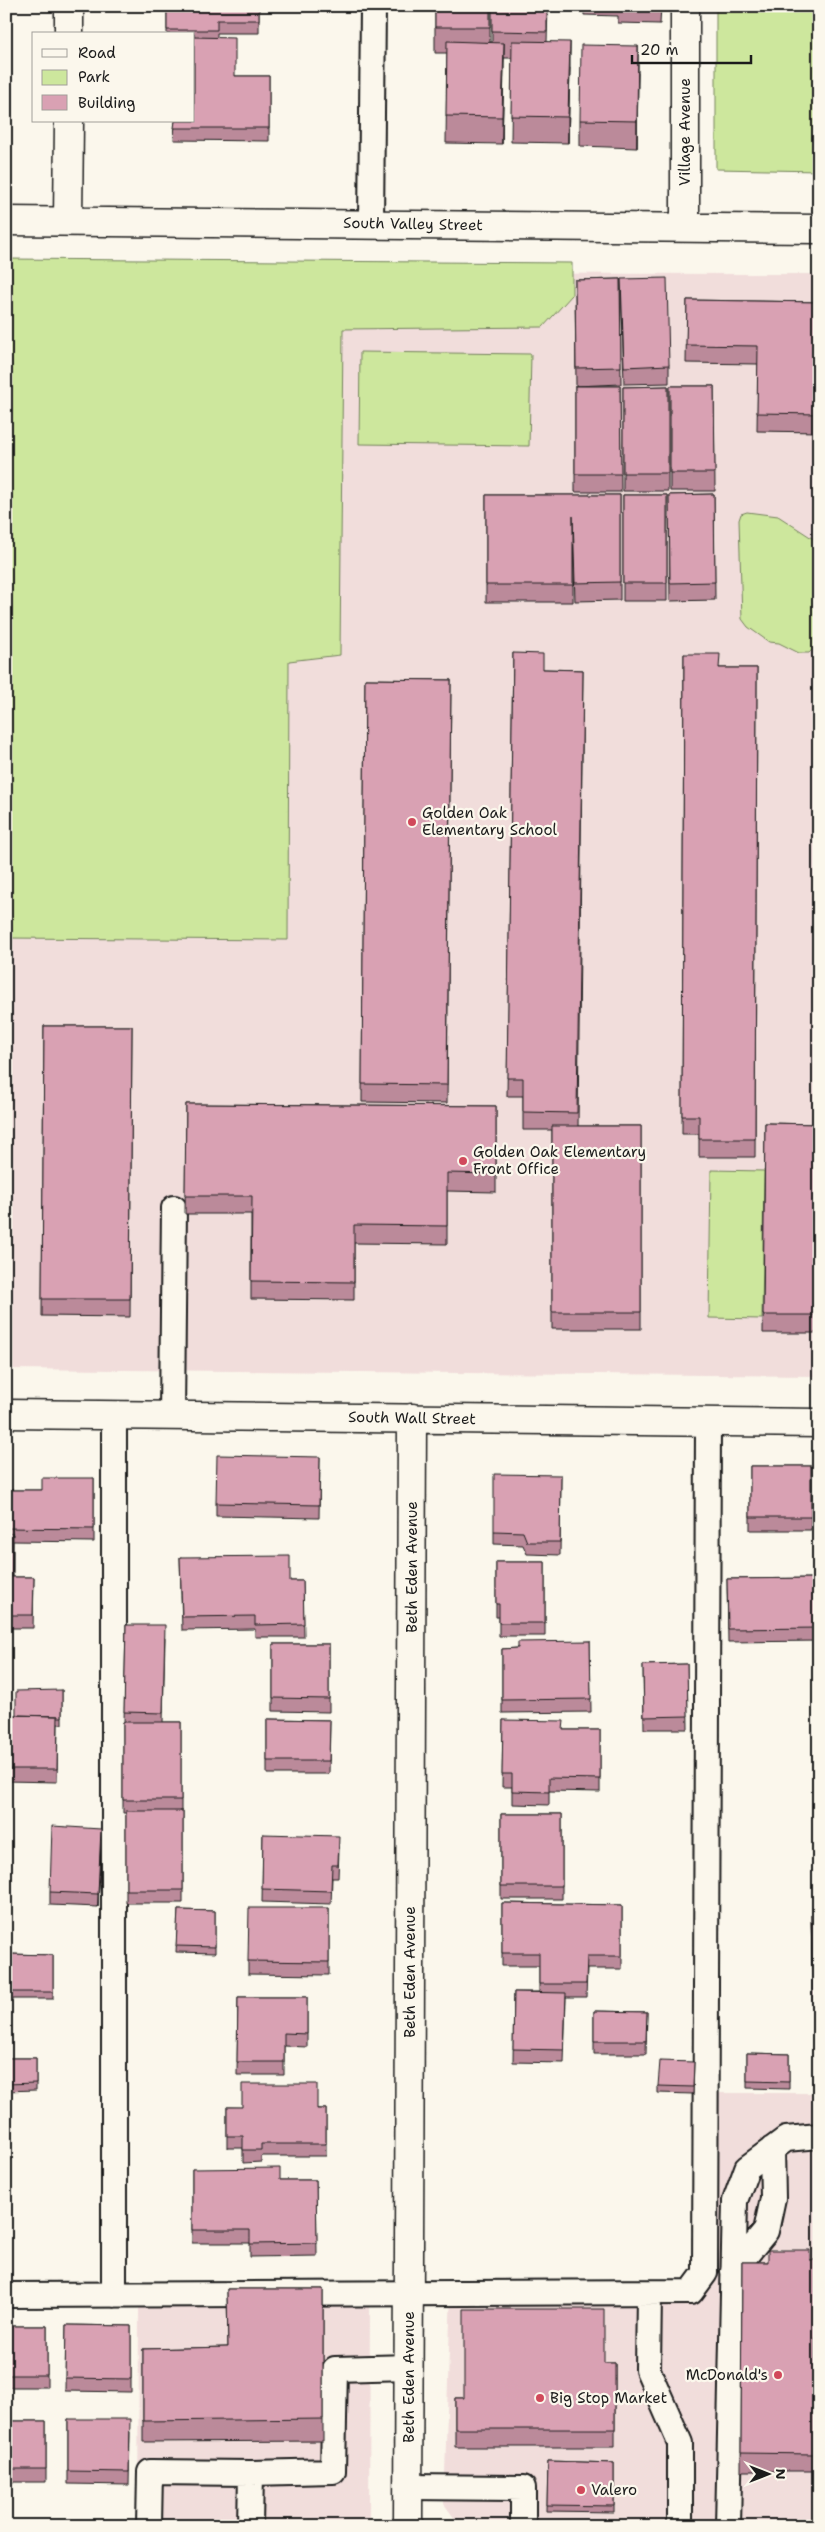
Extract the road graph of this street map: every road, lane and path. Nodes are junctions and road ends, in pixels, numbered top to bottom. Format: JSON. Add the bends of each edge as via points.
{"nodes":[{"id":1,"x":69,"y":6,"type":"edge"},
{"id":2,"x":373,"y":6,"type":"edge"},
{"id":3,"x":685,"y":6,"type":"edge"},
{"id":4,"x":69,"y":32,"type":"edge"},
{"id":5,"x":69,"y":122,"type":"edge"},
{"id":6,"x":6,"y":221,"type":"edge"},
{"id":7,"x":68,"y":221,"type":"junction"},
{"id":8,"x":371,"y":224,"type":"junction"},
{"id":9,"x":685,"y":227,"type":"junction"},
{"id":10,"x":819,"y":229,"type":"edge"},
{"id":11,"x":174,"y":1208,"type":"dead end"},
{"id":12,"x":6,"y":1414,"type":"edge"},
{"id":13,"x":114,"y":1415,"type":"junction"},
{"id":14,"x":172,"y":1416,"type":"junction"},
{"id":15,"x":412,"y":1418,"type":"junction"},
{"id":16,"x":708,"y":1422,"type":"junction"},
{"id":17,"x":819,"y":1423,"type":"edge"},
{"id":18,"x":819,"y":2136,"type":"edge"},
{"id":19,"x":772,"y":2150,"type":"junction"},
{"id":20,"x":733,"y":2271,"type":"junction"},
{"id":21,"x":409,"y":2293,"type":"junction"},
{"id":22,"x":648,"y":2293,"type":"junction"},
{"id":23,"x":6,"y":2295,"type":"edge"},
{"id":24,"x":114,"y":2295,"type":"junction"},
{"id":25,"x":409,"y":2367,"type":"junction"},
{"id":26,"x":251,"y":2473,"type":"junction"},
{"id":27,"x":408,"y":2486,"type":"junction"},
{"id":28,"x":149,"y":2526,"type":"edge"},
{"id":29,"x":250,"y":2526,"type":"edge"},
{"id":30,"x":408,"y":2526,"type":"edge"},
{"id":31,"x":523,"y":2526,"type":"edge"},
{"id":32,"x":680,"y":2526,"type":"edge"},
{"id":33,"x":728,"y":2526,"type":"edge"}],
"edges":[{"from":1,"to":4,"type":"street"},
{"from":2,"to":8,"type":"lane"},
{"from":3,"to":9,"type":"street","name":"Village Avenue"},
{"from":5,"to":7,"type":"street"},
{"from":6,"to":7,"type":"street","name":"South Valley Street"},
{"from":7,"to":8,"type":"street","name":"South Valley Street"},
{"from":8,"to":9,"type":"street","name":"South Valley Street"},
{"from":9,"to":10,"type":"street","name":"South Valley Street"},
{"from":11,"to":14,"type":"lane"},
{"from":12,"to":13,"type":"street","name":"South Wall Street"},
{"from":13,"to":14,"type":"street","name":"South Wall Street"},
{"from":13,"to":24,"type":"lane"},
{"from":14,"to":15,"type":"street","name":"South Wall Street"},
{"from":15,"to":16,"type":"street","name":"South Wall Street"},
{"from":15,"to":21,"type":"street","name":"Beth Eden Avenue"},
{"from":16,"to":17,"type":"street","name":"South Wall Street"},
{"from":16,"to":22,"type":"lane","via":[[704,2273],[691,2292]]},
{"from":18,"to":19,"type":"lane","via":[[786,2139]]},
{"from":19,"to":20,"type":"lane","via":[[773,2198],[766,2231]]},
{"from":19,"to":20,"type":"lane","via":[[747,2168],[735,2201]]},
{"from":20,"to":33,"type":"lane"},
{"from":21,"to":22,"type":"lane"},
{"from":21,"to":24,"type":"lane"},
{"from":21,"to":25,"type":"street","name":"Beth Eden Avenue"},
{"from":22,"to":32,"type":"lane","via":[[648,2370],[680,2443]]},
{"from":23,"to":24,"type":"lane"},
{"from":25,"to":26,"type":"lane","via":[[335,2369],[332,2471]]},
{"from":25,"to":27,"type":"street","name":"Beth Eden Avenue"},
{"from":26,"to":28,"type":"lane","via":[[150,2472]]},
{"from":26,"to":29,"type":"lane"},
{"from":27,"to":30,"type":"street","name":"Beth Eden Avenue"},
{"from":27,"to":31,"type":"lane","via":[[524,2488]]}]}
